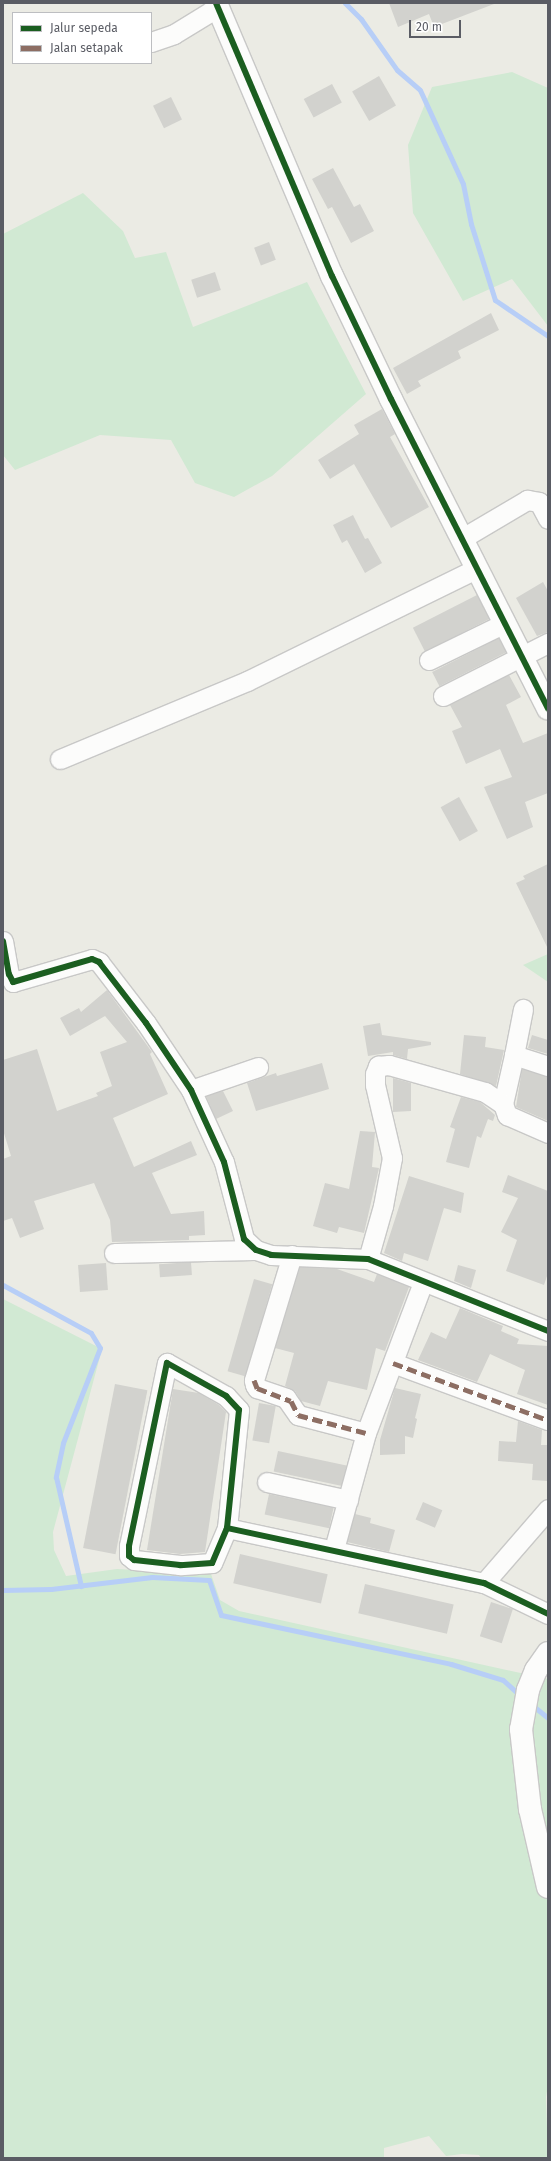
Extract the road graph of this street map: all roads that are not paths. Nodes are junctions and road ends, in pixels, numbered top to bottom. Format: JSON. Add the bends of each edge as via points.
{"nodes":[{"id":1,"x":217,"y":5,"type":"edge"},
{"id":2,"x":152,"y":42,"type":"edge"},
{"id":3,"x":548,"y":519,"type":"edge"},
{"id":4,"x":461,"y":539,"type":"junction"},
{"id":5,"x":476,"y":569,"type":"junction"},
{"id":6,"x":505,"y":623,"type":"junction"},
{"id":7,"x":548,"y":643,"type":"edge"},
{"id":8,"x":522,"y":656,"type":"junction"},
{"id":9,"x":429,"y":660,"type":"dead end"},
{"id":10,"x":443,"y":696,"type":"dead end"},
{"id":11,"x":548,"y":708,"type":"edge"},
{"id":12,"x":60,"y":760,"type":"dead end"},
{"id":13,"x":3,"y":940,"type":"edge"},
{"id":14,"x":523,"y":1009,"type":"dead end"},
{"id":15,"x":514,"y":1055,"type":"junction"},
{"id":16,"x":548,"y":1066,"type":"edge"},
{"id":17,"x":258,"y":1067,"type":"dead end"},
{"id":18,"x":191,"y":1090,"type":"junction"},
{"id":19,"x":503,"y":1104,"type":"junction"},
{"id":20,"x":548,"y":1133,"type":"edge"},
{"id":21,"x":256,"y":1250,"type":"junction"},
{"id":22,"x":114,"y":1253,"type":"dead end"},
{"id":23,"x":292,"y":1255,"type":"junction"},
{"id":24,"x":368,"y":1259,"type":"junction"},
{"id":25,"x":423,"y":1282,"type":"junction"},
{"id":26,"x":548,"y":1331,"type":"edge"},
{"id":27,"x":393,"y":1363,"type":"junction"},
{"id":28,"x":548,"y":1420,"type":"edge"},
{"id":29,"x":366,"y":1433,"type":"junction"},
{"id":30,"x":267,"y":1482,"type":"dead end"},
{"id":31,"x":348,"y":1500,"type":"junction"},
{"id":32,"x":548,"y":1509,"type":"edge"},
{"id":33,"x":227,"y":1528,"type":"junction"},
{"id":34,"x":334,"y":1549,"type":"junction"},
{"id":35,"x":484,"y":1583,"type":"junction"},
{"id":36,"x":548,"y":1614,"type":"edge"},
{"id":37,"x":548,"y":1653,"type":"edge"},
{"id":38,"x":548,"y":1887,"type":"edge"}],
"edges":[{"from":1,"to":2,"type":"street","via":[[174,34]]},
{"from":1,"to":4,"type":"street","via":[[332,276]]},
{"from":3,"to":4,"type":"street","via":[[539,502],[527,500]]},
{"from":4,"to":5,"type":"street"},
{"from":5,"to":6,"type":"street"},
{"from":5,"to":12,"type":"street","via":[[248,681]]},
{"from":6,"to":8,"type":"street"},
{"from":6,"to":9,"type":"street"},
{"from":7,"to":8,"type":"street"},
{"from":8,"to":10,"type":"street"},
{"from":8,"to":11,"type":"street"},
{"from":13,"to":18,"type":"street","via":[[8,974],[13,982],[92,958],[97,960],[146,1023]]},
{"from":14,"to":15,"type":"street"},
{"from":15,"to":16,"type":"street"},
{"from":15,"to":19,"type":"street"},
{"from":17,"to":18,"type":"street"},
{"from":18,"to":21,"type":"street","via":[[224,1162],[244,1239]]},
{"from":19,"to":20,"type":"street","via":[[511,1117]]},
{"from":19,"to":24,"type":"street","via":[[485,1092],[389,1064],[378,1066],[374,1074],[375,1085],[392,1158],[385,1200]]},
{"from":21,"to":22,"type":"street"},
{"from":21,"to":23,"type":"street"},
{"from":23,"to":24,"type":"street"},
{"from":23,"to":29,"type":"street","via":[[254,1380],[257,1388],[286,1398],[298,1415]]},
{"from":24,"to":25,"type":"street"},
{"from":25,"to":26,"type":"street"},
{"from":25,"to":27,"type":"street"},
{"from":27,"to":28,"type":"street"},
{"from":27,"to":29,"type":"street"},
{"from":29,"to":31,"type":"street"},
{"from":30,"to":31,"type":"street"},
{"from":31,"to":34,"type":"street"},
{"from":32,"to":35,"type":"street"},
{"from":33,"to":33,"type":"street","via":[[239,1410],[226,1396],[167,1363],[129,1556],[134,1560],[180,1565],[212,1563]]},
{"from":33,"to":34,"type":"street"},
{"from":34,"to":35,"type":"street"},
{"from":35,"to":36,"type":"street"},
{"from":37,"to":38,"type":"street","via":[[536,1670],[525,1700],[523,1757],[535,1832]]}]}
